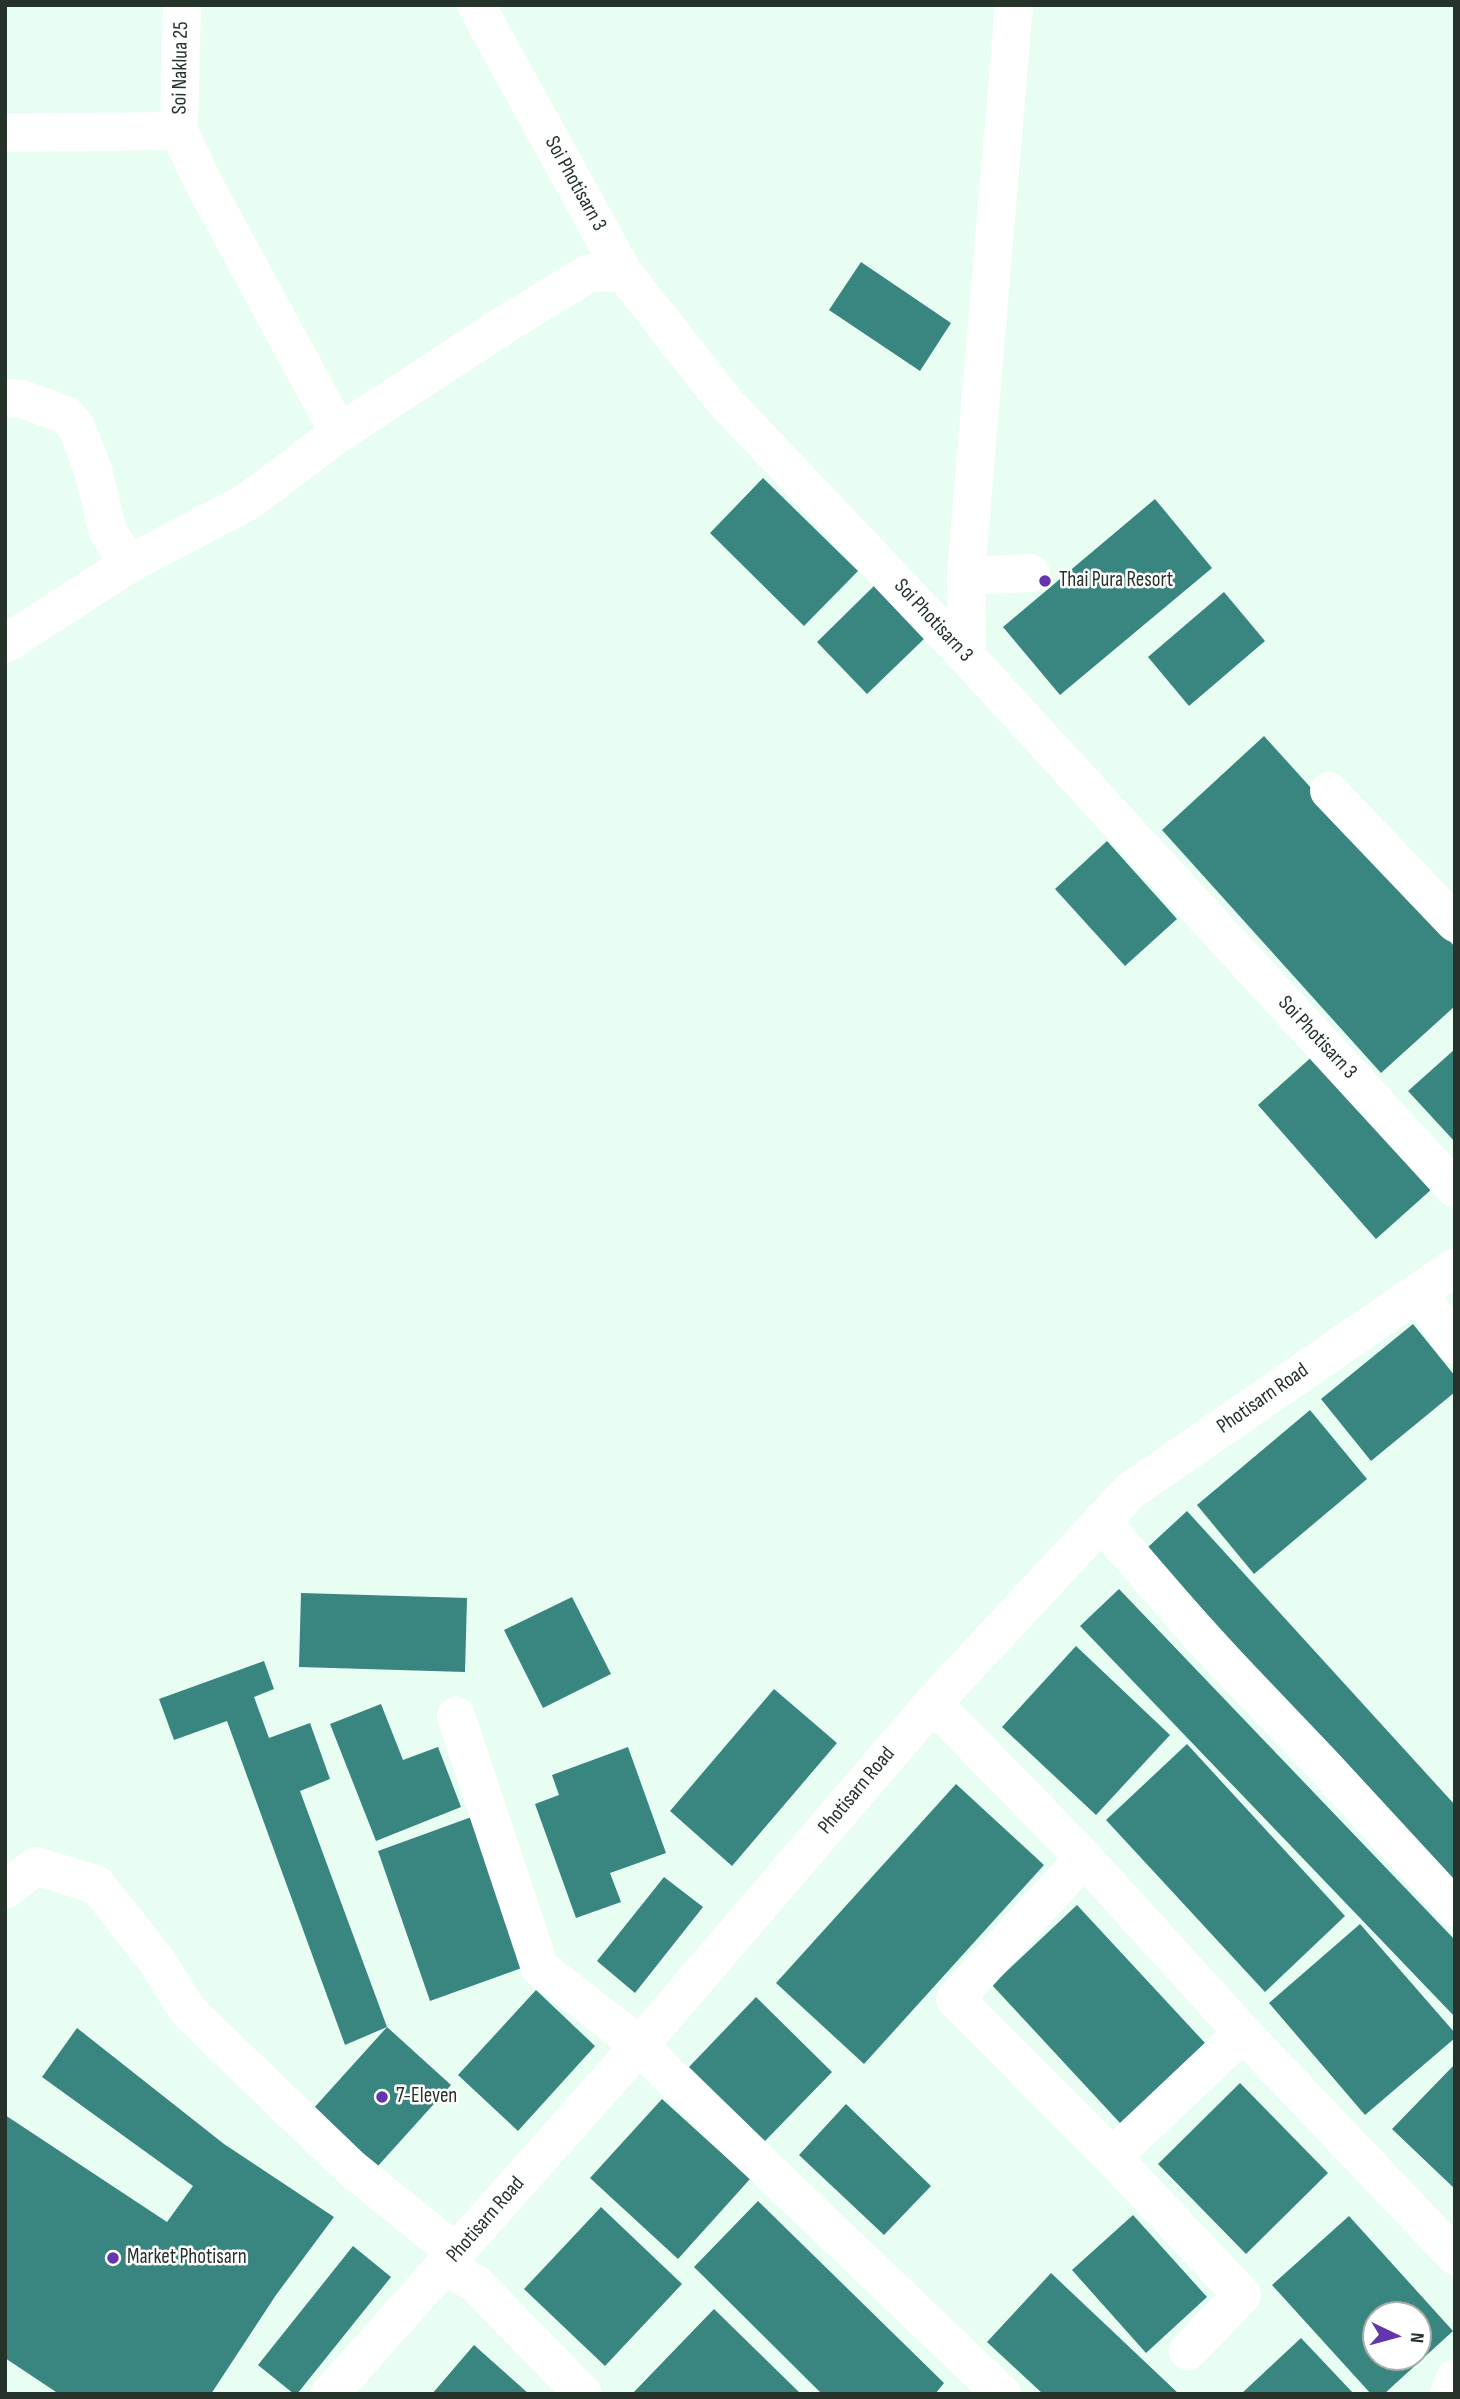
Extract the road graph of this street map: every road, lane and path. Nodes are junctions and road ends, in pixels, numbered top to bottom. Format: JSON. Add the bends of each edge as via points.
{"nodes":[{"id":1,"x":182,"y":5,"type":"edge"},
{"id":2,"x":476,"y":5,"type":"edge"},
{"id":3,"x":1014,"y":5,"type":"edge"},
{"id":4,"x":179,"y":131,"type":"junction"},
{"id":5,"x":5,"y":133,"type":"edge"},
{"id":6,"x":623,"y":272,"type":"junction"},
{"id":7,"x":5,"y":398,"type":"edge"},
{"id":8,"x":339,"y":433,"type":"junction"},
{"id":9,"x":129,"y":564,"type":"junction"},
{"id":10,"x":966,"y":573,"type":"junction"},
{"id":11,"x":1031,"y":573,"type":"dead end"},
{"id":12,"x":5,"y":644,"type":"edge"},
{"id":13,"x":967,"y":657,"type":"junction"},
{"id":14,"x":1329,"y":791,"type":"dead end"},
{"id":15,"x":1455,"y":923,"type":"edge"},
{"id":16,"x":1455,"y":1189,"type":"edge"},
{"id":17,"x":1455,"y":1267,"type":"edge"},
{"id":18,"x":1418,"y":1292,"type":"junction"},
{"id":19,"x":1455,"y":1345,"type":"edge"},
{"id":20,"x":1101,"y":1521,"type":"junction"},
{"id":21,"x":933,"y":1703,"type":"junction"},
{"id":22,"x":456,"y":1716,"type":"dead end"},
{"id":23,"x":1084,"y":1858,"type":"junction"},
{"id":24,"x":5,"y":1890,"type":"edge"},
{"id":25,"x":1455,"y":1908,"type":"edge"},
{"id":26,"x":1243,"y":2034,"type":"junction"},
{"id":27,"x":640,"y":2045,"type":"junction"},
{"id":28,"x":1112,"y":2157,"type":"junction"},
{"id":29,"x":1455,"y":2256,"type":"edge"},
{"id":30,"x":451,"y":2259,"type":"junction"},
{"id":31,"x":1188,"y":2351,"type":"dead end"},
{"id":32,"x":330,"y":2394,"type":"edge"},
{"id":33,"x":583,"y":2394,"type":"edge"},
{"id":34,"x":1002,"y":2394,"type":"edge"}],
"edges":[{"from":1,"to":4,"type":"street","name":"Soi Naklua 25"},
{"from":2,"to":6,"type":"street","name":"Soi Photisarn 3"},
{"from":3,"to":10,"type":"street"},
{"from":4,"to":5,"type":"street"},
{"from":4,"to":8,"type":"street"},
{"from":6,"to":8,"type":"street","via":[[589,273]]},
{"from":6,"to":13,"type":"street","name":"Soi Photisarn 3","via":[[726,403]]},
{"from":7,"to":9,"type":"street","via":[[22,399],[66,415],[77,428],[108,532]]},
{"from":8,"to":9,"type":"street","via":[[249,501]]},
{"from":9,"to":12,"type":"street"},
{"from":10,"to":11,"type":"street"},
{"from":10,"to":13,"type":"street"},
{"from":13,"to":16,"type":"street","name":"Soi Photisarn 3"},
{"from":14,"to":15,"type":"street"},
{"from":17,"to":18,"type":"street","name":"Photisarn Road"},
{"from":18,"to":19,"type":"street"},
{"from":18,"to":20,"type":"street","name":"Photisarn Road","via":[[1130,1490]]},
{"from":20,"to":21,"type":"street","name":"Photisarn Road"},
{"from":20,"to":25,"type":"street","via":[[1203,1639]]},
{"from":21,"to":23,"type":"street"},
{"from":21,"to":27,"type":"street","name":"Photisarn Road"},
{"from":22,"to":27,"type":"street","via":[[540,1968]]},
{"from":23,"to":26,"type":"street"},
{"from":23,"to":28,"type":"street","via":[[955,1999]]},
{"from":24,"to":30,"type":"street","via":[[36,1866],[97,1885],[156,1960],[189,2012]]},
{"from":26,"to":28,"type":"street"},
{"from":26,"to":29,"type":"street"},
{"from":27,"to":30,"type":"street","name":"Photisarn Road"},
{"from":27,"to":34,"type":"street"},
{"from":28,"to":31,"type":"street","via":[[1242,2294]]},
{"from":30,"to":32,"type":"street","name":"Photisarn Road"},
{"from":30,"to":33,"type":"street"}]}
